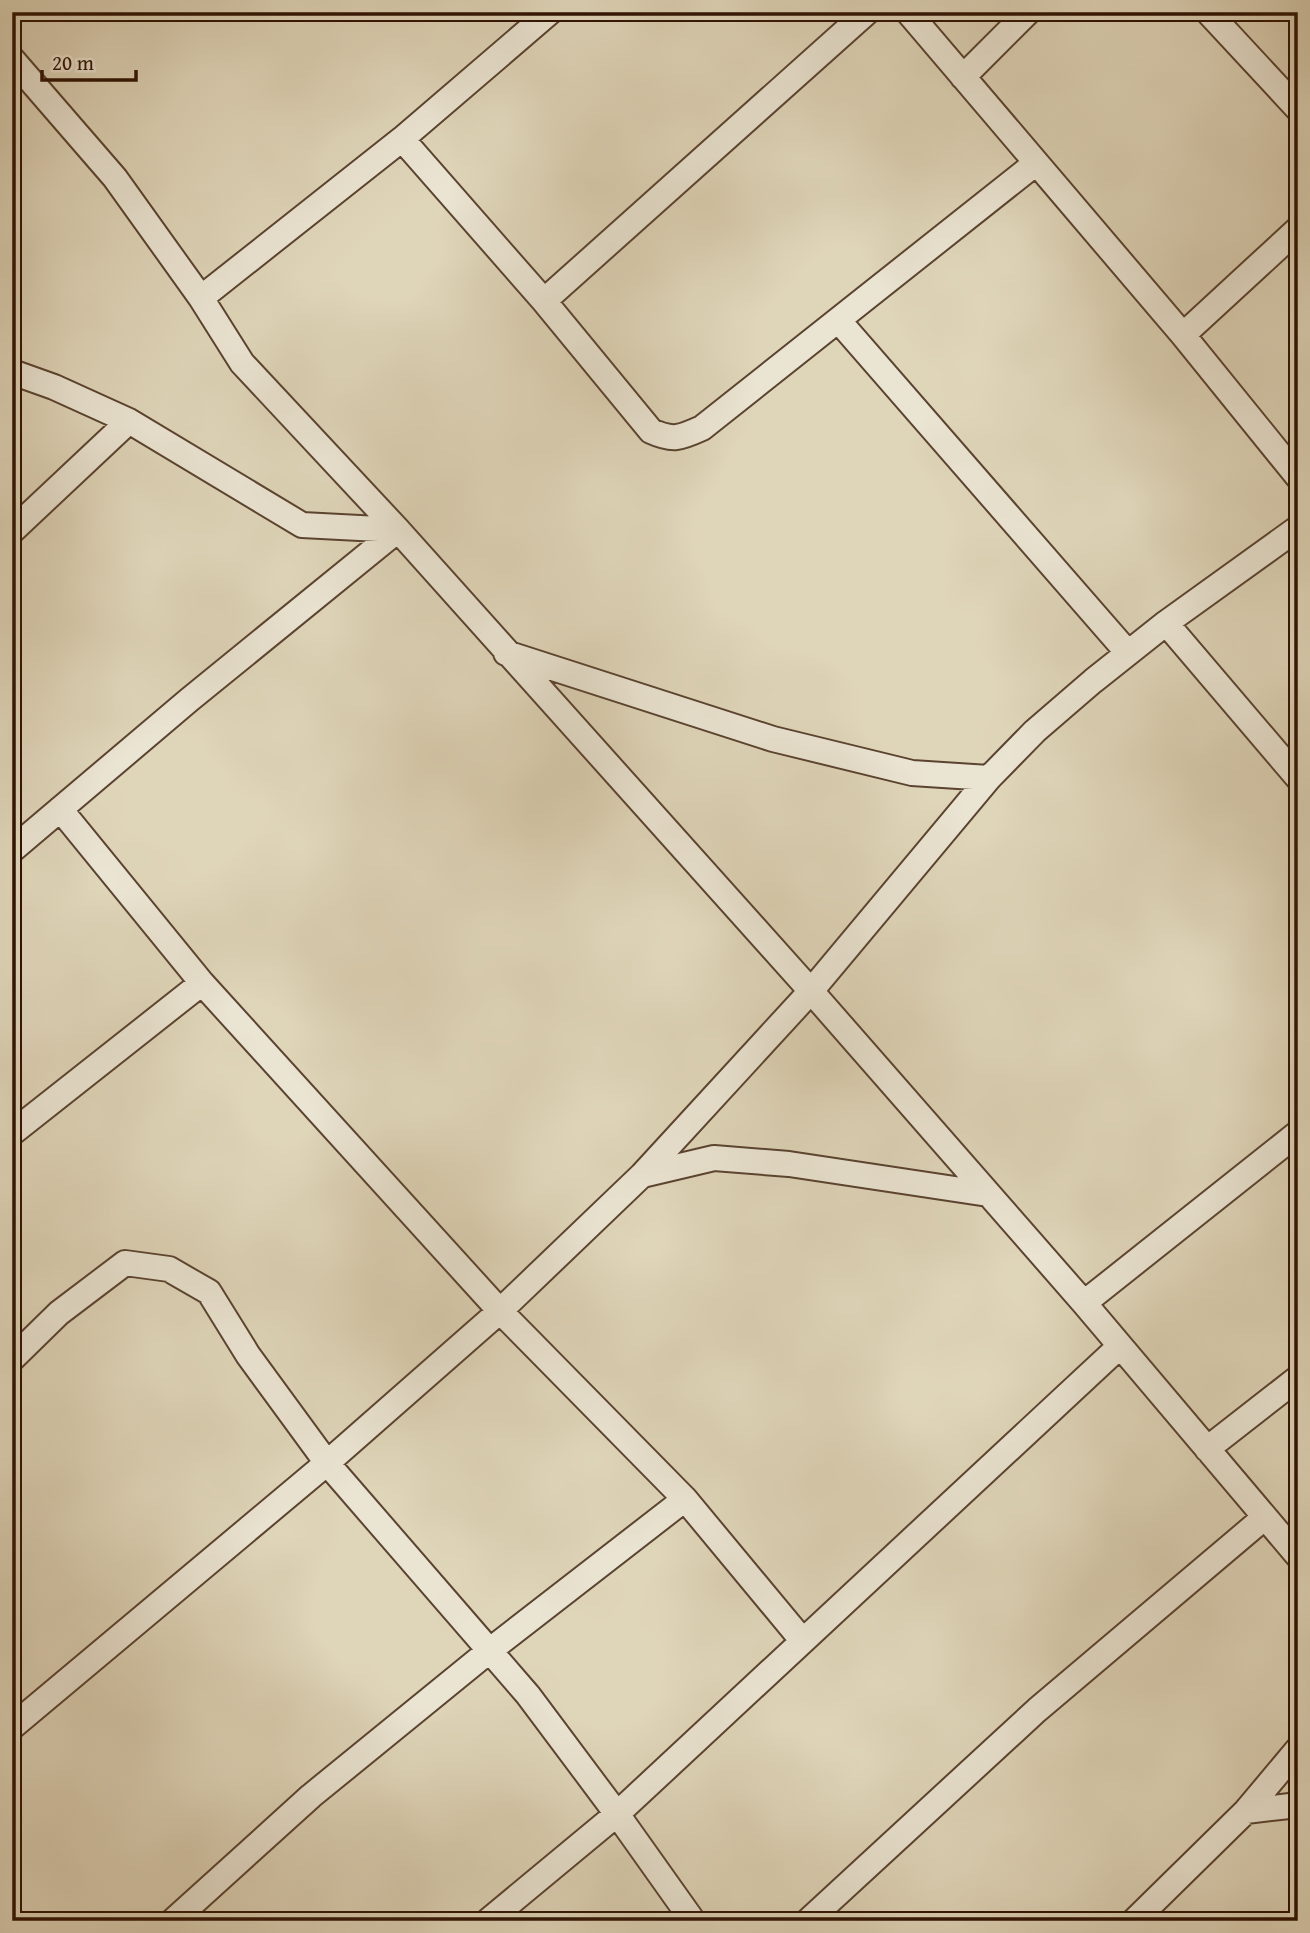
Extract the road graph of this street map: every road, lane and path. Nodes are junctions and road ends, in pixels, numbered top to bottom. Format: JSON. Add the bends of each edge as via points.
{"nodes":[{"id":1,"x":550,"y":12,"type":"edge"},
{"id":2,"x":867,"y":12,"type":"edge"},
{"id":3,"x":908,"y":12,"type":"edge"},
{"id":4,"x":1028,"y":12,"type":"edge"},
{"id":5,"x":1208,"y":12,"type":"edge"},
{"id":6,"x":12,"y":58,"type":"edge"},
{"id":7,"x":963,"y":77,"type":"junction"},
{"id":8,"x":1298,"y":109,"type":"edge"},
{"id":9,"x":402,"y":139,"type":"junction"},
{"id":10,"x":1036,"y":163,"type":"junction"},
{"id":11,"x":1298,"y":229,"type":"edge"},
{"id":12,"x":201,"y":298,"type":"junction"},
{"id":13,"x":544,"y":301,"type":"junction"},
{"id":14,"x":838,"y":320,"type":"junction"},
{"id":15,"x":1183,"y":335,"type":"junction"},
{"id":16,"x":12,"y":372,"type":"edge"},
{"id":17,"x":129,"y":421,"type":"junction"},
{"id":18,"x":1298,"y":477,"type":"edge"},
{"id":19,"x":1298,"y":528,"type":"edge"},
{"id":20,"x":398,"y":530,"type":"junction"},
{"id":21,"x":12,"y":531,"type":"edge"},
{"id":22,"x":1166,"y":623,"type":"junction"},
{"id":23,"x":506,"y":652,"type":"junction"},
{"id":24,"x":1128,"y":653,"type":"junction"},
{"id":25,"x":989,"y":778,"type":"junction"},
{"id":26,"x":1298,"y":778,"type":"edge"},
{"id":27,"x":60,"y":808,"type":"junction"},
{"id":28,"x":12,"y":850,"type":"edge"},
{"id":29,"x":202,"y":983,"type":"junction"},
{"id":30,"x":811,"y":991,"type":"junction"},
{"id":31,"x":12,"y":1133,"type":"edge"},
{"id":32,"x":1298,"y":1133,"type":"edge"},
{"id":33,"x":642,"y":1175,"type":"junction"},
{"id":34,"x":988,"y":1194,"type":"junction"},
{"id":35,"x":1084,"y":1303,"type":"junction"},
{"id":36,"x":500,"y":1311,"type":"junction"},
{"id":37,"x":1120,"y":1346,"type":"junction"},
{"id":38,"x":12,"y":1359,"type":"edge"},
{"id":39,"x":1298,"y":1378,"type":"edge"},
{"id":40,"x":1207,"y":1449,"type":"junction"},
{"id":41,"x":327,"y":1463,"type":"junction"},
{"id":42,"x":685,"y":1499,"type":"junction"},
{"id":43,"x":1265,"y":1517,"type":"junction"},
{"id":44,"x":1298,"y":1556,"type":"edge"},
{"id":45,"x":802,"y":1640,"type":"junction"},
{"id":46,"x":489,"y":1651,"type":"junction"},
{"id":47,"x":12,"y":1727,"type":"edge"},
{"id":48,"x":1298,"y":1749,"type":"edge"},
{"id":49,"x":1298,"y":1805,"type":"edge"},
{"id":50,"x":1246,"y":1811,"type":"junction"},
{"id":51,"x":617,"y":1814,"type":"junction"},
{"id":52,"x":173,"y":1921,"type":"edge"},
{"id":53,"x":488,"y":1921,"type":"edge"},
{"id":54,"x":692,"y":1921,"type":"edge"},
{"id":55,"x":808,"y":1921,"type":"edge"},
{"id":56,"x":1134,"y":1921,"type":"edge"}],
"edges":[{"from":1,"to":9,"type":"street"},
{"from":2,"to":13,"type":"street"},
{"from":3,"to":7,"type":"street"},
{"from":4,"to":7,"type":"street"},
{"from":5,"to":8,"type":"street"},
{"from":6,"to":12,"type":"street","via":[[115,178]]},
{"from":7,"to":10,"type":"street"},
{"from":9,"to":12,"type":"street"},
{"from":9,"to":13,"type":"street"},
{"from":10,"to":14,"type":"street"},
{"from":10,"to":15,"type":"street"},
{"from":11,"to":15,"type":"street"},
{"from":12,"to":20,"type":"street","via":[[242,363]]},
{"from":13,"to":14,"type":"street","via":[[651,431],[669,439],[702,428]]},
{"from":14,"to":24,"type":"street"},
{"from":15,"to":18,"type":"street"},
{"from":16,"to":17,"type":"street"},
{"from":17,"to":20,"type":"street","via":[[302,525]]},
{"from":17,"to":21,"type":"street"},
{"from":19,"to":22,"type":"street"},
{"from":20,"to":23,"type":"street"},
{"from":20,"to":27,"type":"street"},
{"from":22,"to":24,"type":"street"},
{"from":22,"to":26,"type":"street"},
{"from":23,"to":25,"type":"street","via":[[774,739],[912,773]]},
{"from":23,"to":30,"type":"street"},
{"from":24,"to":25,"type":"street","via":[[1035,731]]},
{"from":25,"to":30,"type":"street"},
{"from":27,"to":28,"type":"street"},
{"from":27,"to":29,"type":"street"},
{"from":29,"to":31,"type":"street"},
{"from":29,"to":36,"type":"street"},
{"from":30,"to":33,"type":"street"},
{"from":30,"to":34,"type":"street"},
{"from":32,"to":35,"type":"street"},
{"from":33,"to":34,"type":"street","via":[[714,1158],[789,1164]]},
{"from":33,"to":36,"type":"street"},
{"from":34,"to":35,"type":"street"},
{"from":35,"to":37,"type":"street"},
{"from":36,"to":41,"type":"street"},
{"from":36,"to":42,"type":"street"},
{"from":37,"to":40,"type":"street"},
{"from":37,"to":45,"type":"street"},
{"from":38,"to":41,"type":"street","via":[[59,1313],[125,1264],[169,1269],[209,1292],[248,1355]]},
{"from":39,"to":40,"type":"street"},
{"from":40,"to":43,"type":"street"},
{"from":41,"to":46,"type":"street"},
{"from":41,"to":47,"type":"street"},
{"from":42,"to":45,"type":"street"},
{"from":42,"to":46,"type":"street"},
{"from":43,"to":44,"type":"street"},
{"from":43,"to":55,"type":"street","via":[[1037,1710]]},
{"from":45,"to":51,"type":"street"},
{"from":46,"to":51,"type":"street"},
{"from":46,"to":52,"type":"street","via":[[311,1797]]},
{"from":48,"to":50,"type":"street"},
{"from":49,"to":50,"type":"street"},
{"from":50,"to":56,"type":"street"},
{"from":51,"to":53,"type":"street"},
{"from":51,"to":54,"type":"street"}]}
